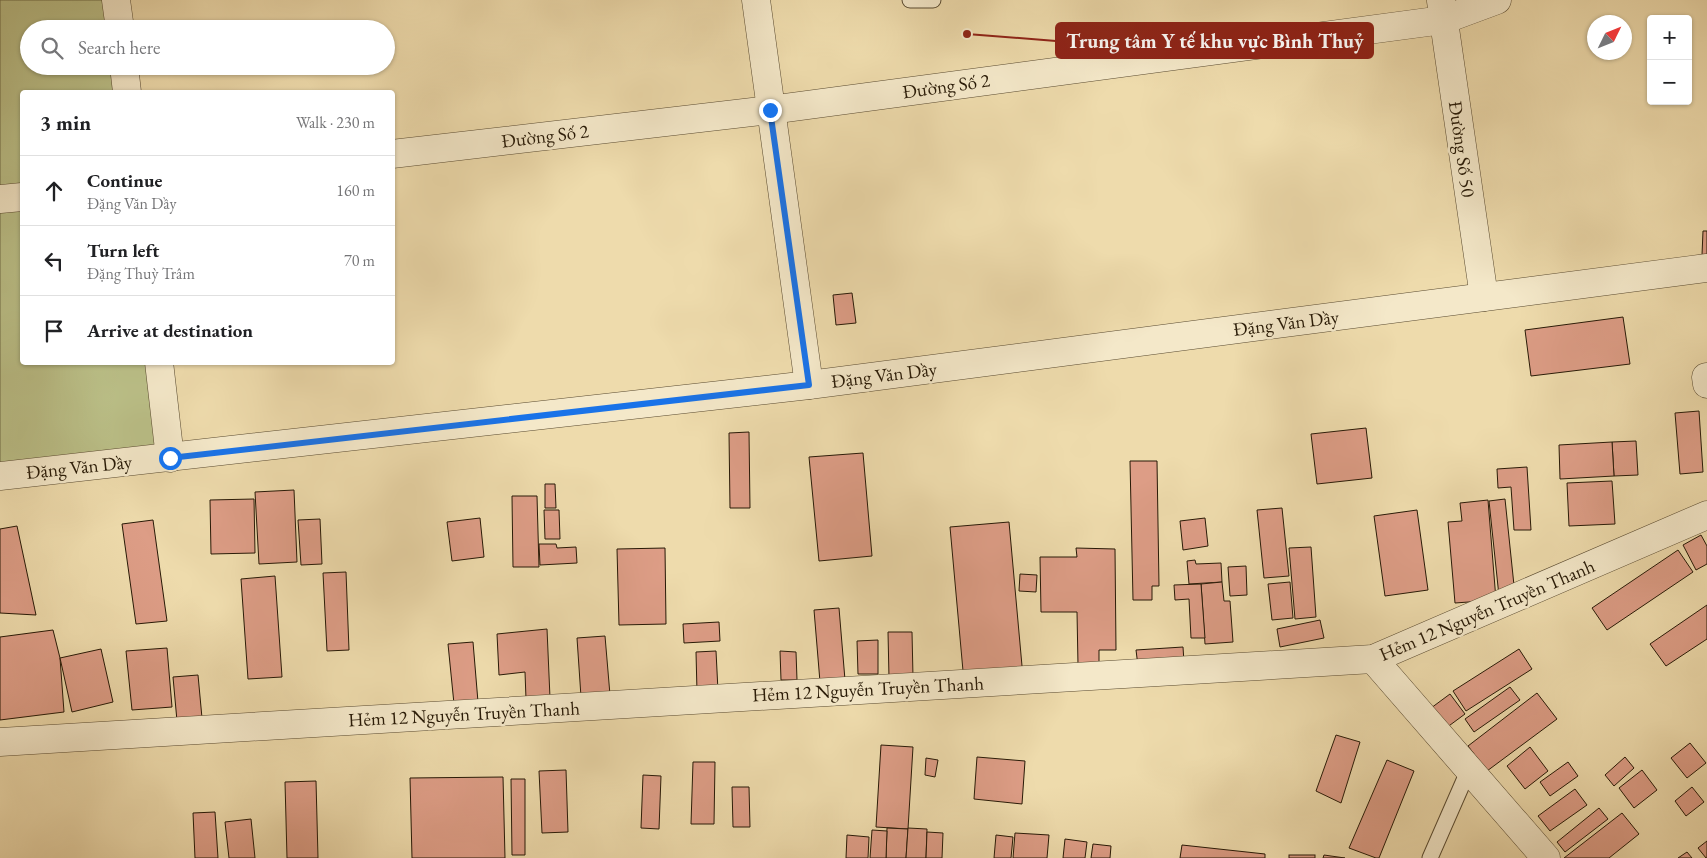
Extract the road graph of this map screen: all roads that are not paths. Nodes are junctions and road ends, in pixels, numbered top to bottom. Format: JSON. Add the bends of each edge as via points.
{"nodes":[{"id":1,"x":116,"y":0,"type":"edge"},
{"id":2,"x":756,"y":0,"type":"edge"},
{"id":3,"x":910,"y":0,"type":"edge"},
{"id":4,"x":933,"y":0,"type":"edge"},
{"id":5,"x":1497,"y":0,"type":"edge"},
{"id":6,"x":1442,"y":10,"type":"edge"},
{"id":7,"x":119,"y":20,"type":"edge"},
{"id":8,"x":125,"y":75,"type":"edge"},
{"id":9,"x":127,"y":90,"type":"edge"},
{"id":10,"x":770,"y":110,"type":"junction"},
{"id":11,"x":395,"y":154,"type":"edge"},
{"id":12,"x":20,"y":197,"type":"edge"},
{"id":13,"x":0,"y":199,"type":"edge"},
{"id":14,"x":1707,"y":268,"type":"edge"},
{"id":15,"x":1484,"y":297,"type":"junction"},
{"id":16,"x":159,"y":365,"type":"edge"},
{"id":17,"x":809,"y":385,"type":"junction"},
{"id":18,"x":170,"y":458,"type":"junction"},
{"id":19,"x":0,"y":476,"type":"edge"},
{"id":20,"x":1707,"y":515,"type":"edge"},
{"id":21,"x":1373,"y":659,"type":"junction"},
{"id":22,"x":0,"y":742,"type":"edge"},
{"id":23,"x":1469,"y":769,"type":"junction"},
{"id":24,"x":1430,"y":858,"type":"edge"},
{"id":25,"x":1546,"y":858,"type":"edge"}],
"edges":[{"from":1,"to":7,"type":"street"},
{"from":2,"to":10,"type":"street"},
{"from":3,"to":4,"type":"lane"},
{"from":5,"to":6,"type":"street","name":"Đường Số 2"},
{"from":6,"to":10,"type":"street","name":"Đường Số 2"},
{"from":6,"to":15,"type":"street","name":"Đường Số 50"},
{"from":8,"to":9,"type":"street"},
{"from":10,"to":11,"type":"street","name":"Đường Số 2"},
{"from":10,"to":17,"type":"street"},
{"from":12,"to":13,"type":"street"},
{"from":14,"to":15,"type":"street","name":"Đặng Văn Dầy"},
{"from":15,"to":17,"type":"street","name":"Đặng Văn Dầy"},
{"from":16,"to":18,"type":"street"},
{"from":17,"to":18,"type":"street","name":"Đặng Văn Dầy"},
{"from":18,"to":19,"type":"street","name":"Đặng Văn Dầy"},
{"from":20,"to":21,"type":"street","name":"Hẻm 12 Nguyễn Truyền Thanh"},
{"from":21,"to":22,"type":"street","name":"Hẻm 12 Nguyễn Truyền Thanh"},
{"from":21,"to":23,"type":"street"},
{"from":23,"to":24,"type":"lane"},
{"from":23,"to":25,"type":"street"}]}
